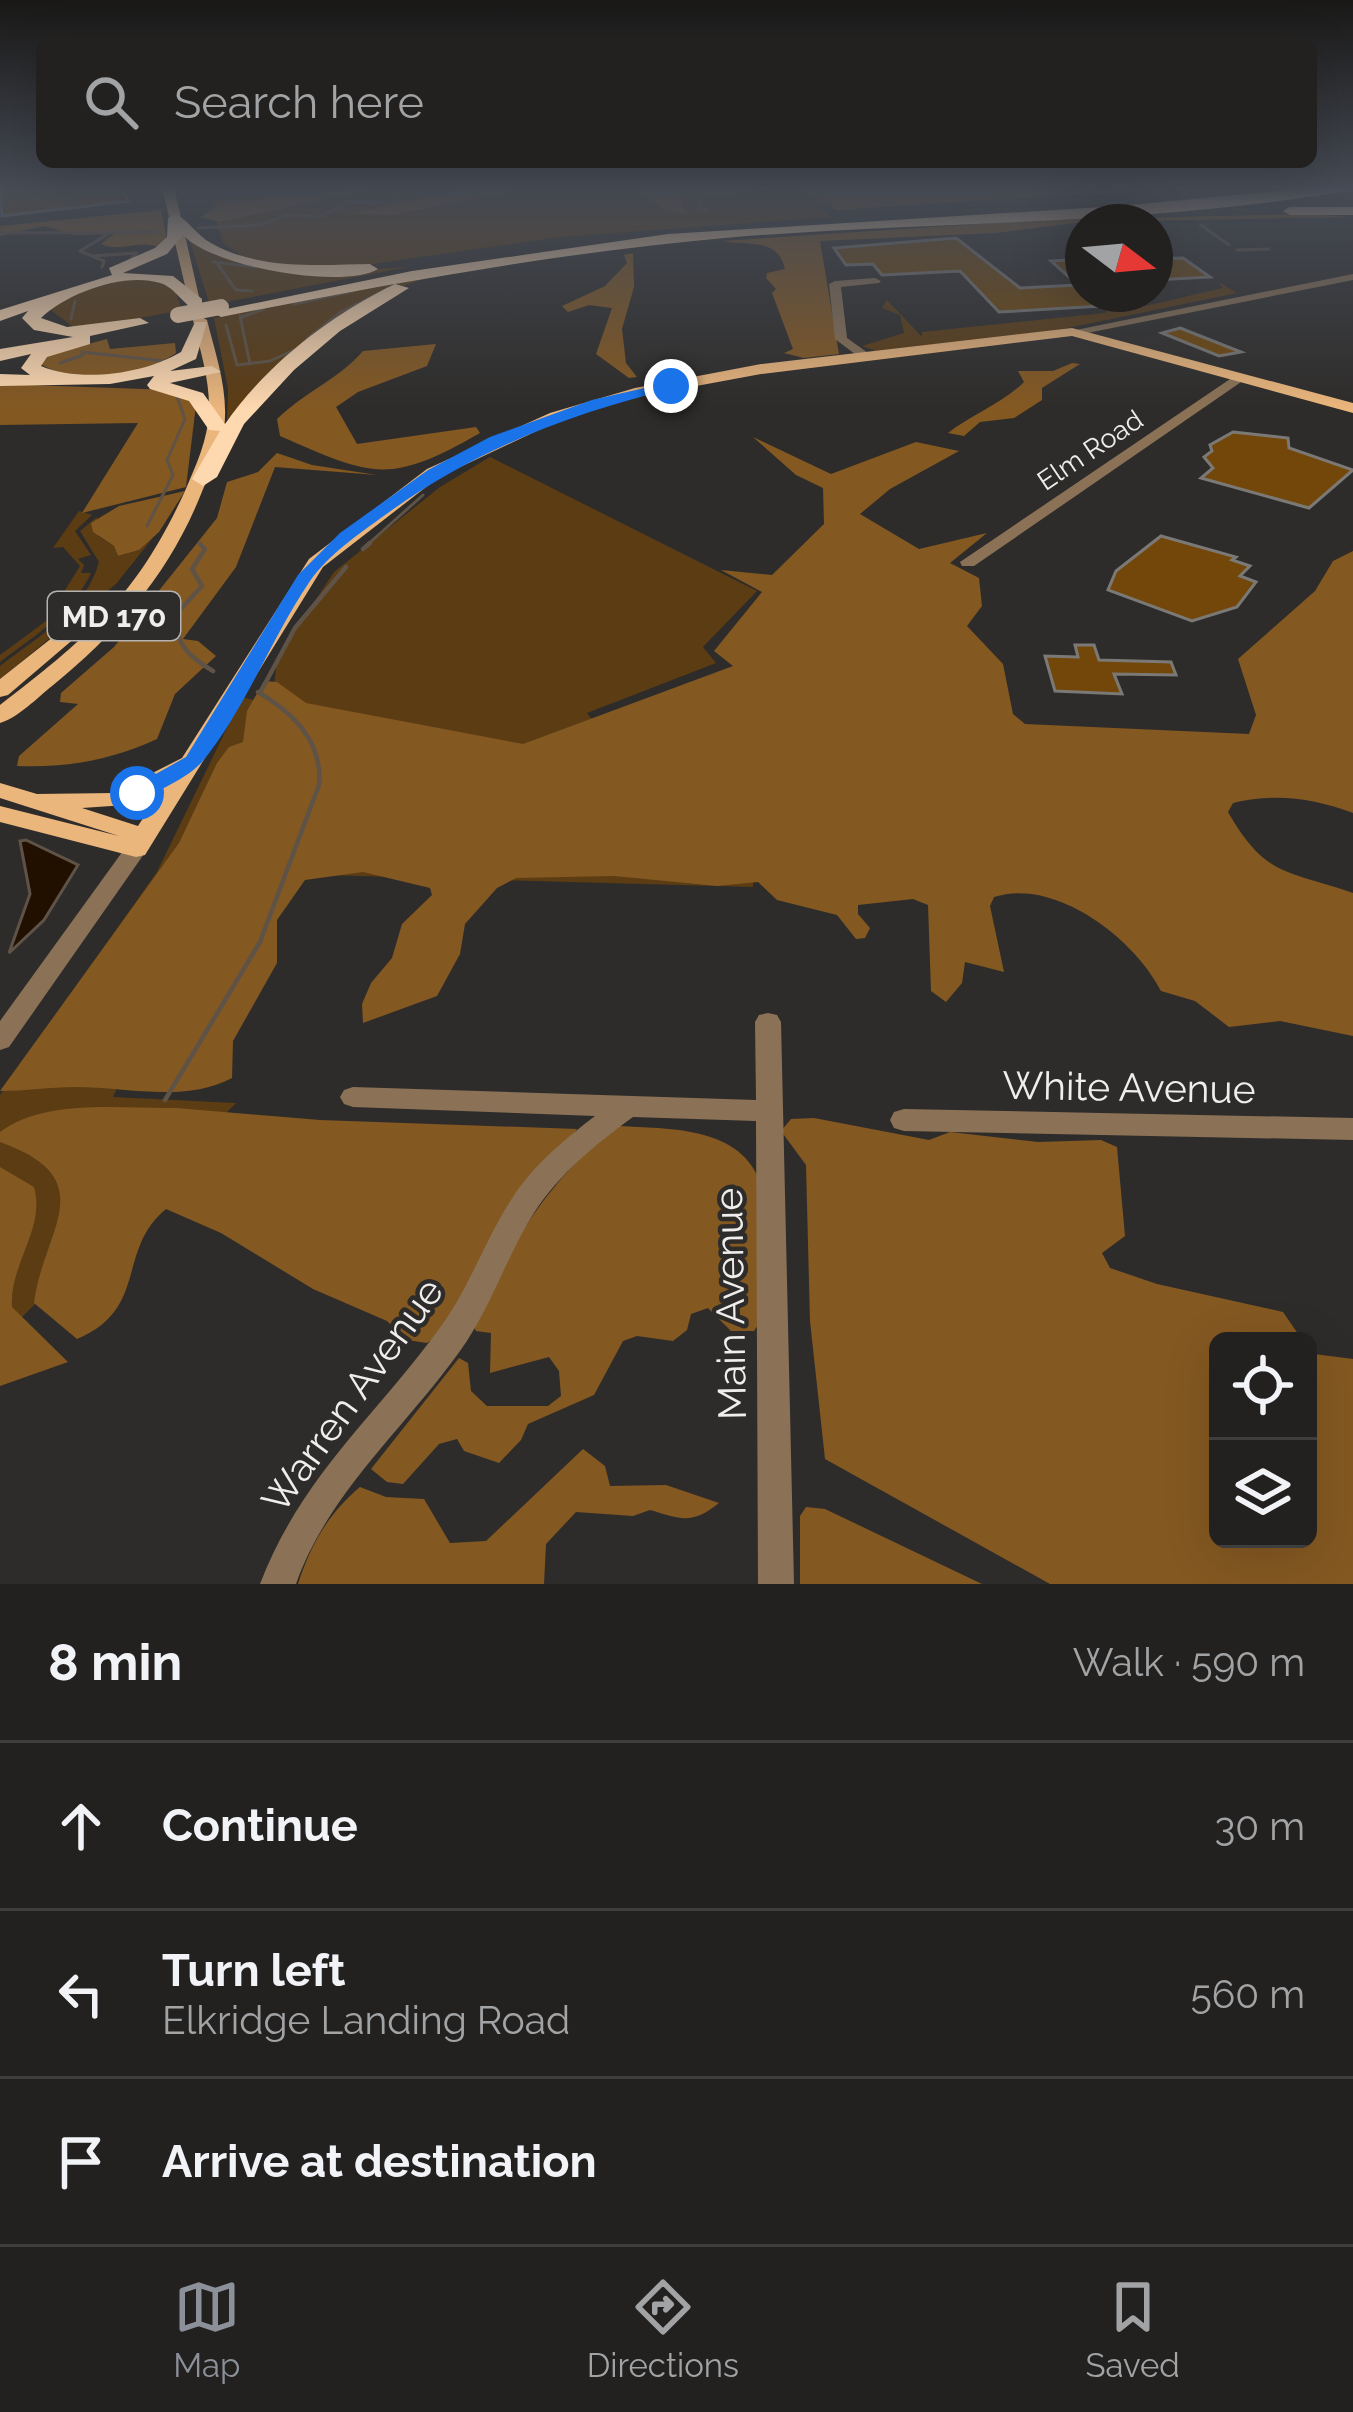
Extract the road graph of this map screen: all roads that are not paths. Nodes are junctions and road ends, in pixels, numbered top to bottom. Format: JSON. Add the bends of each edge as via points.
{"nodes":[{"id":1,"x":136,"y":261,"type":"edge"},
{"id":2,"x":156,"y":261,"type":"edge"},
{"id":3,"x":186,"y":261,"type":"edge"},
{"id":4,"x":260,"y":261,"type":"edge"},
{"id":5,"x":444,"y":261,"type":"edge"},
{"id":6,"x":470,"y":261,"type":"edge"},
{"id":7,"x":496,"y":261,"type":"edge"},
{"id":8,"x":507,"y":261,"type":"edge"},
{"id":9,"x":126,"y":266,"type":"junction"},
{"id":10,"x":1353,"y":277,"type":"edge"},
{"id":11,"x":841,"y":303,"type":"dead end"},
{"id":12,"x":221,"y":309,"type":"junction"},
{"id":13,"x":192,"y":315,"type":"junction"},
{"id":14,"x":0,"y":316,"type":"edge"},
{"id":15,"x":140,"y":323,"type":"junction"},
{"id":16,"x":1117,"y":323,"type":"junction"},
{"id":17,"x":1072,"y":332,"type":"junction"},
{"id":18,"x":102,"y":334,"type":"junction"},
{"id":19,"x":1018,"y":339,"type":"junction"},
{"id":20,"x":1136,"y":349,"type":"junction"},
{"id":21,"x":856,"y":350,"type":"junction"},
{"id":22,"x":0,"y":352,"type":"edge"},
{"id":23,"x":212,"y":372,"type":"junction"},
{"id":24,"x":1239,"y":377,"type":"junction"},
{"id":25,"x":0,"y":380,"type":"edge"},
{"id":26,"x":103,"y":382,"type":"junction"},
{"id":27,"x":1353,"y":408,"type":"edge"},
{"id":28,"x":216,"y":426,"type":"junction"},
{"id":29,"x":203,"y":479,"type":"junction"},
{"id":30,"x":968,"y":562,"type":"dead end"},
{"id":31,"x":11,"y":694,"type":"edge"},
{"id":32,"x":0,"y":719,"type":"edge"},
{"id":33,"x":193,"y":761,"type":"junction"},
{"id":34,"x":3,"y":795,"type":"edge"},
{"id":35,"x":39,"y":801,"type":"junction"},
{"id":36,"x":141,"y":843,"type":"junction"},
{"id":37,"x":768,"y":1022,"type":"dead end"},
{"id":38,"x":0,"y":1040,"type":"edge"},
{"id":39,"x":353,"y":1097,"type":"dead end"},
{"id":40,"x":628,"y":1106,"type":"junction"},
{"id":41,"x":768,"y":1111,"type":"junction"},
{"id":42,"x":904,"y":1120,"type":"dead end"},
{"id":43,"x":1353,"y":1129,"type":"edge"},
{"id":44,"x":280,"y":1578,"type":"edge"},
{"id":45,"x":776,"y":1584,"type":"edge"}],
"edges":[{"from":1,"to":9,"type":"highway"},
{"from":2,"to":9,"type":"highway"},
{"from":3,"to":13,"type":"main road","number":"MD 170"},
{"from":4,"to":5,"type":"highway","via":[[367,269]]},
{"from":6,"to":12,"type":"highway"},
{"from":7,"to":12,"type":"highway"},
{"from":8,"to":29,"type":"highway","via":[[418,282],[348,315],[238,418],[221,461]]},
{"from":9,"to":14,"type":"highway"},
{"from":10,"to":16,"type":"street"},
{"from":11,"to":21,"type":"street","via":[[839,336]]},
{"from":12,"to":13,"type":"highway","bridge":true},
{"from":13,"to":15,"type":"highway"},
{"from":13,"to":15,"type":"highway","via":[[171,280],[127,277],[45,305],[31,318],[62,331]]},
{"from":13,"to":18,"type":"highway"},
{"from":13,"to":18,"type":"highway","via":[[189,356],[152,372],[64,377],[30,368],[45,351]]},
{"from":13,"to":23,"type":"main road","number":"MD 170"},
{"from":15,"to":22,"type":"highway"},
{"from":16,"to":17,"type":"street"},
{"from":16,"to":20,"type":"main road","via":[[1118,339]]},
{"from":17,"to":19,"type":"main road"},
{"from":17,"to":20,"type":"main road"},
{"from":18,"to":22,"type":"highway"},
{"from":19,"to":20,"type":"main road"},
{"from":19,"to":21,"type":"main road"},
{"from":20,"to":24,"type":"main road"},
{"from":21,"to":33,"type":"main road","via":[[596,403],[433,473],[310,569]]},
{"from":23,"to":26,"type":"highway"},
{"from":23,"to":28,"type":"main road","number":"MD 170"},
{"from":24,"to":27,"type":"main road"},
{"from":24,"to":30,"type":"street","name":"Elm Road"},
{"from":25,"to":26,"type":"highway"},
{"from":26,"to":28,"type":"highway","via":[[186,392]]},
{"from":28,"to":29,"type":"main road","number":"MD 170"},
{"from":29,"to":31,"type":"main road","number":"MD 170","via":[[175,538],[132,596],[76,655]]},
{"from":31,"to":32,"type":"main road"},
{"from":33,"to":35,"type":"main road","via":[[117,800]]},
{"from":33,"to":36,"type":"main road"},
{"from":34,"to":35,"type":"main road"},
{"from":34,"to":36,"type":"main road"},
{"from":35,"to":36,"type":"main road"},
{"from":36,"to":38,"type":"street"},
{"from":37,"to":41,"type":"street","name":"Main Avenue"},
{"from":39,"to":40,"type":"street"},
{"from":40,"to":41,"type":"street"},
{"from":40,"to":44,"type":"street","name":"Warren Avenue","via":[[524,1204],[448,1343],[331,1492]]},
{"from":41,"to":45,"type":"street","name":"Main Avenue"},
{"from":42,"to":43,"type":"street","name":"White Avenue"}]}
